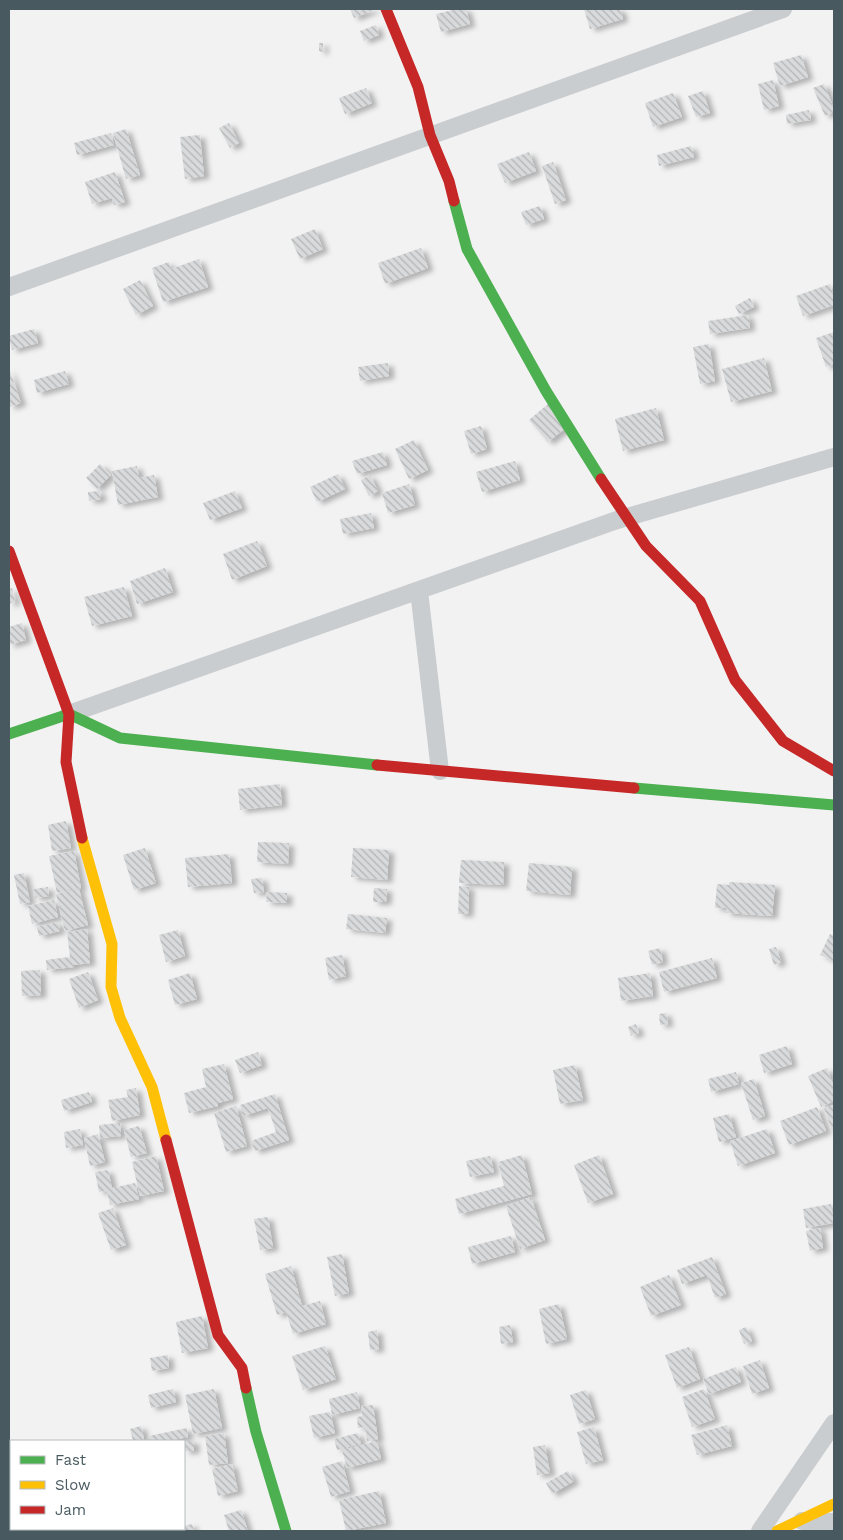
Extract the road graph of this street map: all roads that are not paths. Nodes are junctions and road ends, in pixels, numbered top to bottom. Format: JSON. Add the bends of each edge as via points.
{"nodes":[{"id":1,"x":386,"y":9,"type":"edge"},
{"id":2,"x":783,"y":9,"type":"edge"},
{"id":3,"x":430,"y":135,"type":"junction"},
{"id":4,"x":9,"y":287,"type":"edge"},
{"id":5,"x":834,"y":457,"type":"edge"},
{"id":6,"x":626,"y":518,"type":"junction"},
{"id":7,"x":9,"y":551,"type":"edge"},
{"id":8,"x":419,"y":591,"type":"junction"},
{"id":9,"x":69,"y":714,"type":"junction"},
{"id":10,"x":9,"y":734,"type":"edge"},
{"id":11,"x":440,"y":771,"type":"junction"},
{"id":12,"x":834,"y":771,"type":"edge"},
{"id":13,"x":834,"y":805,"type":"edge"},
{"id":14,"x":834,"y":1423,"type":"edge"},
{"id":15,"x":834,"y":1504,"type":"edge"},
{"id":16,"x":799,"y":1521,"type":"junction"},
{"id":17,"x":834,"y":1522,"type":"edge"},
{"id":18,"x":286,"y":1531,"type":"edge"},
{"id":19,"x":760,"y":1531,"type":"edge"},
{"id":20,"x":777,"y":1531,"type":"edge"}],
"edges":[{"from":1,"to":3,"type":"street","via":[[418,87]]},
{"from":2,"to":3,"type":"street"},
{"from":3,"to":4,"type":"street"},
{"from":3,"to":6,"type":"street","via":[[448,181],[467,249],[546,391]]},
{"from":5,"to":6,"type":"street"},
{"from":6,"to":8,"type":"street"},
{"from":6,"to":12,"type":"street","via":[[646,546],[700,602],[735,680],[783,740]]},
{"from":7,"to":9,"type":"street"},
{"from":8,"to":9,"type":"street"},
{"from":8,"to":11,"type":"street"},
{"from":9,"to":10,"type":"street"},
{"from":9,"to":11,"type":"street","via":[[120,738]]},
{"from":9,"to":18,"type":"street","via":[[66,762],[79,826],[112,944],[111,987],[120,1018],[152,1087],[218,1335],[242,1368],[256,1432]]},
{"from":11,"to":13,"type":"street"},
{"from":14,"to":19,"type":"street"},
{"from":15,"to":16,"type":"street"},
{"from":16,"to":17,"type":"street"},
{"from":16,"to":20,"type":"street"}]}
